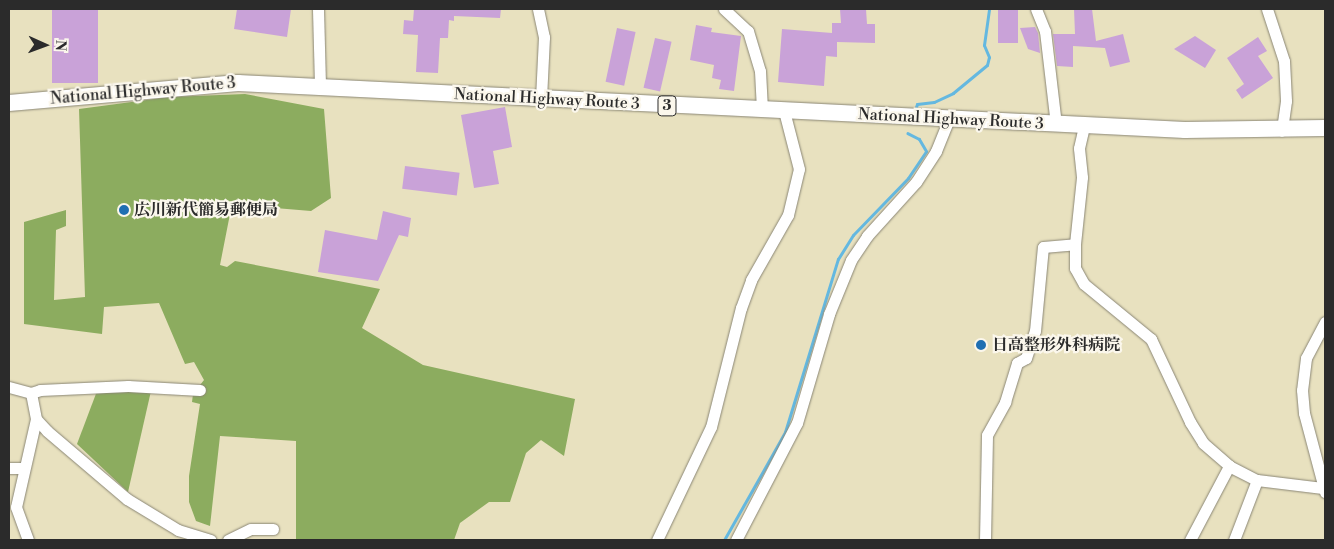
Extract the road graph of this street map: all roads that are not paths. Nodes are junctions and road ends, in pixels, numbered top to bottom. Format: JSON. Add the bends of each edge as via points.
{"nodes":[{"id":1,"x":318,"y":9,"type":"edge"},
{"id":2,"x":538,"y":9,"type":"edge"},
{"id":3,"x":724,"y":9,"type":"edge"},
{"id":4,"x":1036,"y":9,"type":"edge"},
{"id":5,"x":1267,"y":9,"type":"edge"},
{"id":6,"x":320,"y":87,"type":"junction"},
{"id":7,"x":541,"y":99,"type":"junction"},
{"id":8,"x":9,"y":103,"type":"edge"},
{"id":9,"x":762,"y":110,"type":"junction"},
{"id":10,"x":784,"y":111,"type":"junction"},
{"id":11,"x":949,"y":119,"type":"junction"},
{"id":12,"x":1056,"y":124,"type":"junction"},
{"id":13,"x":1084,"y":126,"type":"junction"},
{"id":14,"x":1325,"y":128,"type":"edge"},
{"id":15,"x":1282,"y":131,"type":"junction"},
{"id":16,"x":1075,"y":244,"type":"junction"},
{"id":17,"x":1325,"y":322,"type":"edge"},
{"id":18,"x":9,"y":387,"type":"edge"},
{"id":19,"x":200,"y":390,"type":"dead end"},
{"id":20,"x":31,"y":393,"type":"junction"},
{"id":21,"x":36,"y":419,"type":"junction"},
{"id":22,"x":1229,"y":466,"type":"junction"},
{"id":23,"x":9,"y":468,"type":"edge"},
{"id":24,"x":24,"y":468,"type":"junction"},
{"id":25,"x":1258,"y":480,"type":"junction"},
{"id":26,"x":1324,"y":490,"type":"edge"},
{"id":27,"x":273,"y":528,"type":"dead end"},
{"id":28,"x":232,"y":539,"type":"edge"},
{"id":29,"x":28,"y":540,"type":"edge"},
{"id":30,"x":210,"y":540,"type":"edge"},
{"id":31,"x":657,"y":540,"type":"edge"},
{"id":32,"x":736,"y":540,"type":"edge"},
{"id":33,"x":985,"y":540,"type":"edge"},
{"id":34,"x":1190,"y":540,"type":"edge"},
{"id":35,"x":1234,"y":540,"type":"edge"}],
"edges":[{"from":1,"to":6,"type":"street"},
{"from":2,"to":7,"type":"street","via":[[544,36]]},
{"from":3,"to":9,"type":"street","via":[[748,32],[760,71]]},
{"from":4,"to":12,"type":"street","via":[[1045,31]]},
{"from":5,"to":15,"type":"street","via":[[1284,61],[1286,101]]},
{"from":6,"to":7,"type":"highway","name":"National Highway Route 3","number":"3"},
{"from":6,"to":8,"type":"highway","name":"National Highway Route 3","number":"3","via":[[238,83]]},
{"from":7,"to":9,"type":"highway","name":"National Highway Route 3","number":"3"},
{"from":9,"to":10,"type":"highway","name":"National Highway Route 3","number":"3"},
{"from":10,"to":11,"type":"highway","name":"National Highway Route 3","number":"3"},
{"from":10,"to":31,"type":"street","via":[[799,169],[788,215],[751,280],[711,427]]},
{"from":11,"to":12,"type":"highway","name":"National Highway Route 3","number":"3"},
{"from":11,"to":32,"type":"street","via":[[936,151],[916,182],[867,236],[851,260],[829,314],[797,423]]},
{"from":12,"to":13,"type":"highway","name":"National Highway Route 3","number":"3"},
{"from":13,"to":15,"type":"highway","name":"National Highway Route 3","number":"3"},
{"from":13,"to":16,"type":"street","via":[[1079,148],[1082,177]]},
{"from":14,"to":15,"type":"highway","name":"National Highway Route 3","number":"3"},
{"from":16,"to":22,"type":"street","via":[[1076,268],[1084,284],[1151,339],[1190,422],[1204,444]]},
{"from":16,"to":33,"type":"street","via":[[1043,247],[1035,331],[1026,358],[1017,362],[1005,402],[987,435]]},
{"from":17,"to":26,"type":"street","via":[[1306,358],[1302,390],[1304,413]]},
{"from":18,"to":20,"type":"street"},
{"from":19,"to":20,"type":"street","via":[[128,386]]},
{"from":20,"to":21,"type":"street"},
{"from":21,"to":24,"type":"street"},
{"from":21,"to":30,"type":"street","via":[[127,499],[178,530]]},
{"from":22,"to":25,"type":"street"},
{"from":22,"to":34,"type":"street"},
{"from":23,"to":24,"type":"street"},
{"from":24,"to":29,"type":"street","via":[[16,507]]},
{"from":25,"to":26,"type":"street"},
{"from":25,"to":35,"type":"street"},
{"from":27,"to":28,"type":"street","via":[[250,529]]}]}
